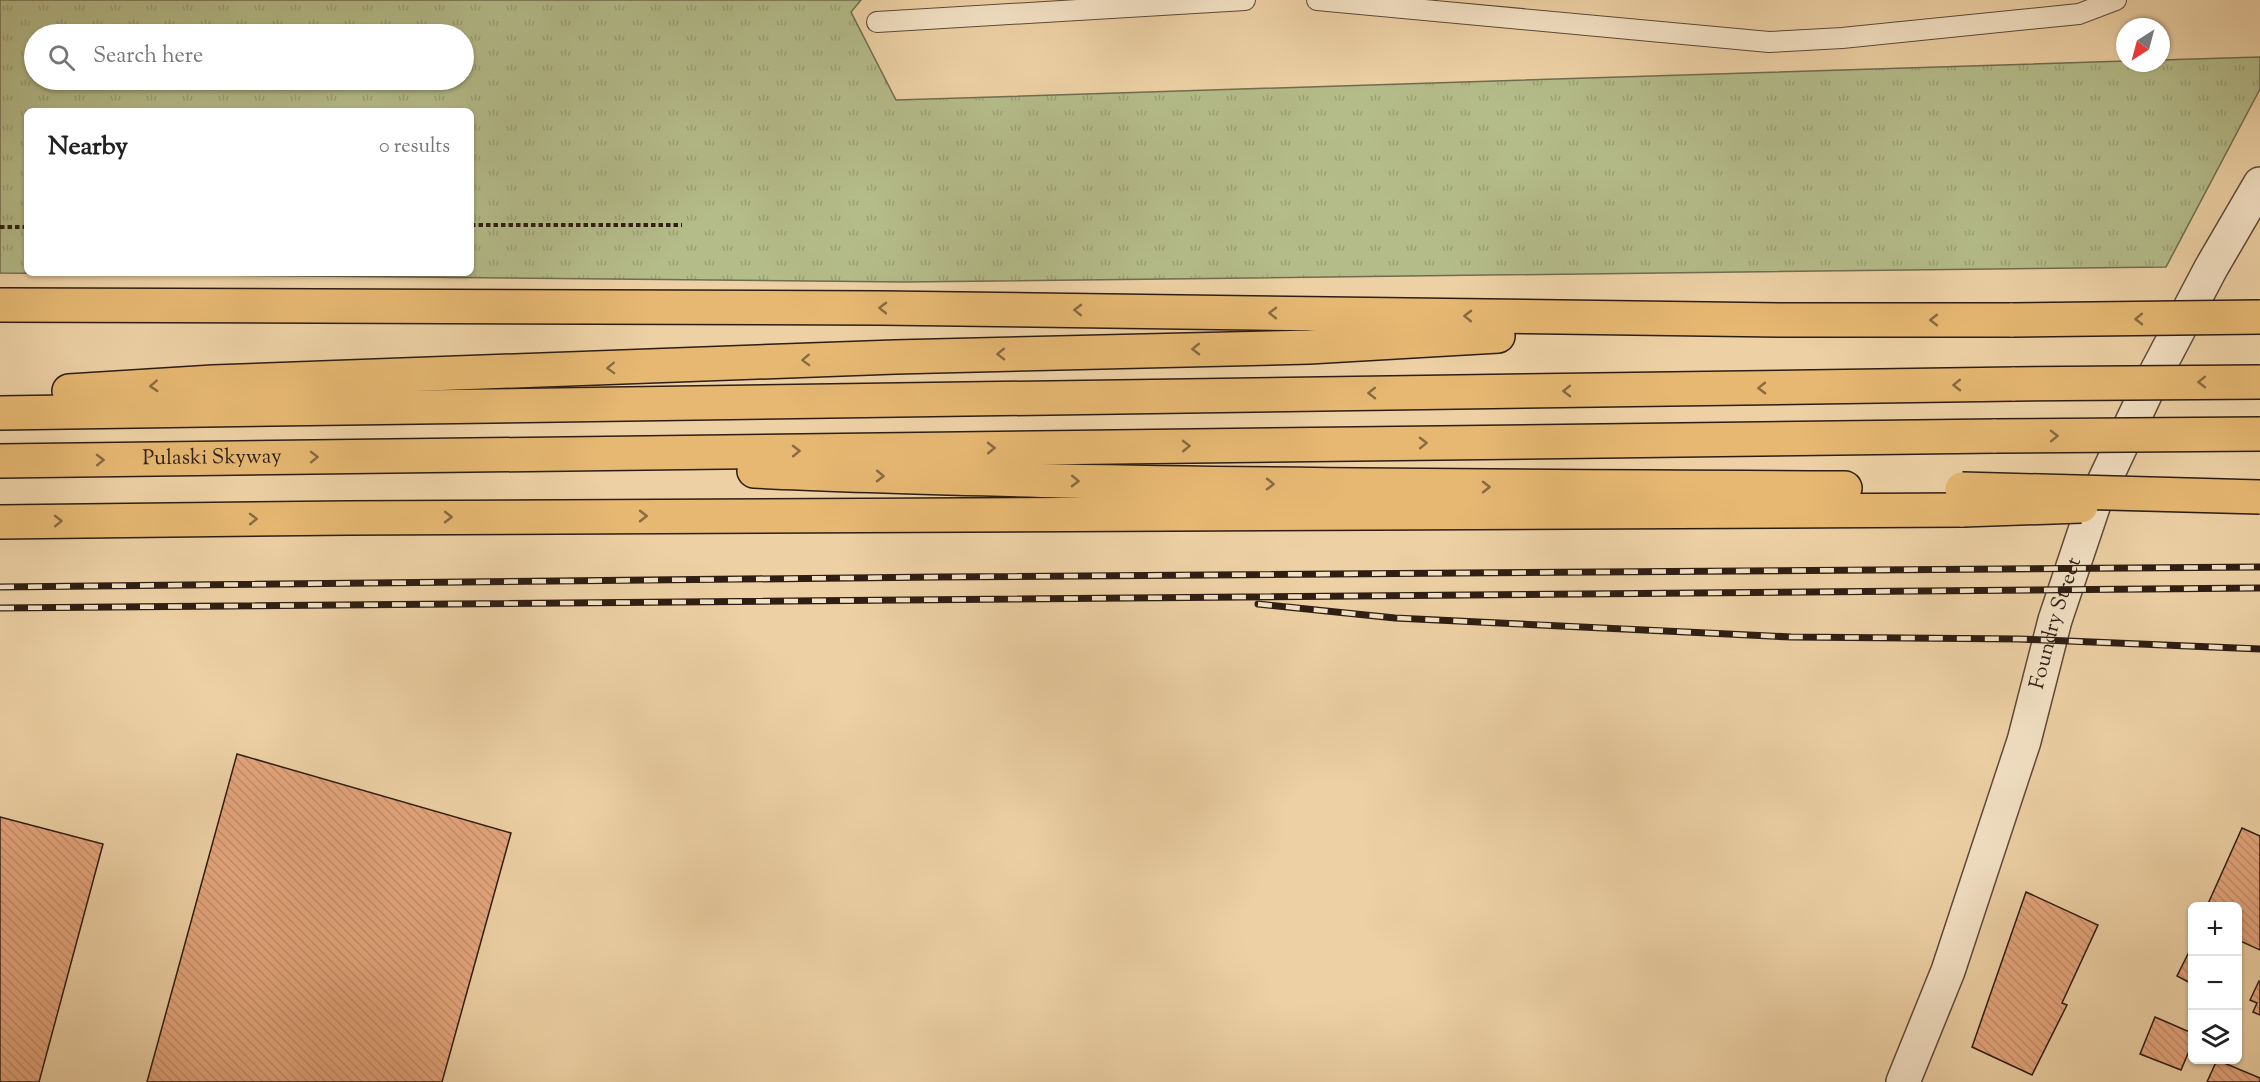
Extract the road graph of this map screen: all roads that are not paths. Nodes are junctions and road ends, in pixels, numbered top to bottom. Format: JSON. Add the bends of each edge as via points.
{"nodes":[{"id":1,"x":1245,"y":0,"type":"edge"},
{"id":2,"x":1317,"y":0,"type":"edge"},
{"id":3,"x":2116,"y":0,"type":"edge"},
{"id":4,"x":877,"y":22,"type":"dead end"},
{"id":5,"x":2260,"y":184,"type":"edge"},
{"id":6,"x":0,"y":305,"type":"edge"},
{"id":7,"x":2260,"y":317,"type":"edge"},
{"id":8,"x":1779,"y":320,"type":"junction"},
{"id":9,"x":2260,"y":382,"type":"edge"},
{"id":10,"x":0,"y":395,"type":"edge"},
{"id":11,"x":213,"y":396,"type":"junction"},
{"id":12,"x":0,"y":413,"type":"edge"},
{"id":13,"x":2260,"y":434,"type":"edge"},
{"id":14,"x":423,"y":455,"type":"junction"},
{"id":15,"x":0,"y":461,"type":"edge"},
{"id":16,"x":2260,"y":498,"type":"edge"},
{"id":17,"x":1962,"y":500,"type":"junction"},
{"id":18,"x":0,"y":522,"type":"edge"},
{"id":19,"x":1903,"y":1082,"type":"edge"}],
"edges":[{"from":1,"to":4,"type":"lane"},
{"from":2,"to":3,"type":"lane","via":[[1769,42],[2079,14]]},
{"from":5,"to":19,"type":"street","name":"Foundry Street","via":[[2149,386],[2095,501],[2055,621],[2024,741],[1947,972]]},
{"from":8,"to":6,"type":"highway","one_way":true,"via":[[881,308]]},
{"from":7,"to":8,"type":"highway","one_way":true,"bridge":true},
{"from":8,"to":11,"type":"highway","one_way":true,"via":[[1309,347],[895,357]]},
{"from":9,"to":11,"type":"highway","one_way":true,"bridge":true},
{"from":11,"to":10,"type":"highway","one_way":true},
{"from":11,"to":12,"type":"highway"},
{"from":14,"to":13,"type":"highway","one_way":true,"bridge":true},
{"from":15,"to":14,"type":"highway","name":"Pulaski Skyway","one_way":true},
{"from":14,"to":17,"type":"highway","one_way":true,"via":[[834,475]]},
{"from":16,"to":17,"type":"highway","bridge":true},
{"from":18,"to":17,"type":"highway","one_way":true}]}
